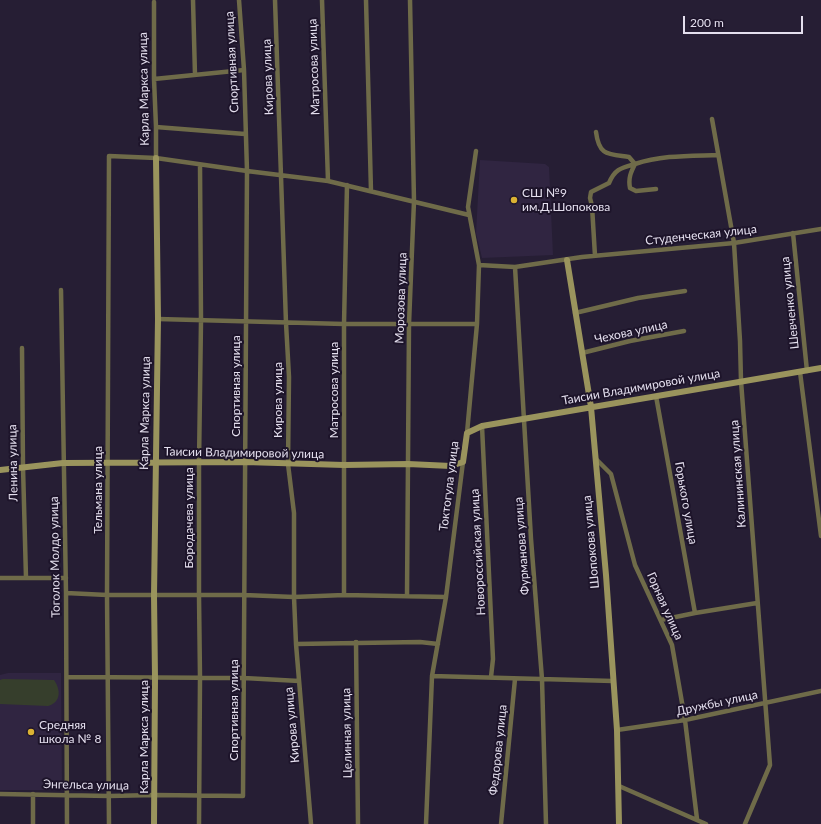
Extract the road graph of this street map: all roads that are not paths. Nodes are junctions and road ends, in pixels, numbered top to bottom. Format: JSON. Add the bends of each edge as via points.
{"nodes":[{"id":1,"x":193,"y":0,"type":"edge"},
{"id":2,"x":239,"y":0,"type":"edge"},
{"id":3,"x":275,"y":0,"type":"edge"},
{"id":4,"x":322,"y":0,"type":"edge"},
{"id":5,"x":366,"y":0,"type":"edge"},
{"id":6,"x":410,"y":0,"type":"edge"},
{"id":7,"x":154,"y":2,"type":"dead end"},
{"id":8,"x":244,"y":70,"type":"junction"},
{"id":9,"x":196,"y":75,"type":"junction"},
{"id":10,"x":154,"y":79,"type":"junction"},
{"id":11,"x":712,"y":119,"type":"dead end"},
{"id":12,"x":156,"y":128,"type":"junction"},
{"id":13,"x":596,"y":132,"type":"dead end"},
{"id":14,"x":245,"y":134,"type":"junction"},
{"id":15,"x":476,"y":151,"type":"dead end"},
{"id":16,"x":718,"y":155,"type":"junction"},
{"id":17,"x":156,"y":158,"type":"junction"},
{"id":18,"x":635,"y":164,"type":"junction"},
{"id":19,"x":200,"y":165,"type":"junction"},
{"id":20,"x":247,"y":172,"type":"junction"},
{"id":21,"x":282,"y":176,"type":"junction"},
{"id":22,"x":328,"y":181,"type":"junction"},
{"id":23,"x":347,"y":185,"type":"junction"},
{"id":24,"x":656,"y":190,"type":"dead end"},
{"id":25,"x":371,"y":191,"type":"junction"},
{"id":26,"x":414,"y":201,"type":"junction"},
{"id":27,"x":469,"y":215,"type":"junction"},
{"id":28,"x":821,"y":229,"type":"edge"},
{"id":29,"x":793,"y":234,"type":"junction"},
{"id":30,"x":734,"y":243,"type":"junction"},
{"id":31,"x":595,"y":256,"type":"junction"},
{"id":32,"x":567,"y":260,"type":"junction"},
{"id":33,"x":479,"y":265,"type":"junction"},
{"id":34,"x":515,"y":267,"type":"junction"},
{"id":35,"x":61,"y":290,"type":"dead end"},
{"id":36,"x":685,"y":291,"type":"dead end"},
{"id":37,"x":575,"y":313,"type":"junction"},
{"id":38,"x":158,"y":319,"type":"junction"},
{"id":39,"x":201,"y":321,"type":"junction"},
{"id":40,"x":246,"y":323,"type":"junction"},
{"id":41,"x":286,"y":323,"type":"junction"},
{"id":42,"x":344,"y":324,"type":"junction"},
{"id":43,"x":409,"y":324,"type":"junction"},
{"id":44,"x":477,"y":324,"type":"junction"},
{"id":45,"x":684,"y":331,"type":"dead end"},
{"id":46,"x":22,"y":348,"type":"dead end"},
{"id":47,"x":582,"y":353,"type":"junction"},
{"id":48,"x":821,"y":368,"type":"edge"},
{"id":49,"x":804,"y":371,"type":"junction"},
{"id":50,"x":741,"y":381,"type":"junction"},
{"id":51,"x":656,"y":396,"type":"junction"},
{"id":52,"x":591,"y":407,"type":"junction"},
{"id":53,"x":523,"y":418,"type":"junction"},
{"id":54,"x":482,"y":426,"type":"junction"},
{"id":55,"x":467,"y":433,"type":"junction"},
{"id":56,"x":595,"y":457,"type":"junction"},
{"id":57,"x":245,"y":462,"type":"junction"},
{"id":58,"x":463,"y":462,"type":"junction"},
{"id":59,"x":63,"y":463,"type":"junction"},
{"id":60,"x":108,"y":463,"type":"junction"},
{"id":61,"x":155,"y":463,"type":"junction"},
{"id":62,"x":199,"y":463,"type":"junction"},
{"id":63,"x":288,"y":464,"type":"junction"},
{"id":64,"x":408,"y":464,"type":"junction"},
{"id":65,"x":344,"y":465,"type":"junction"},
{"id":66,"x":23,"y":467,"type":"junction"},
{"id":67,"x":0,"y":470,"type":"edge"},
{"id":68,"x":821,"y":536,"type":"edge"},
{"id":69,"x":0,"y":578,"type":"edge"},
{"id":70,"x":26,"y":578,"type":"junction"},
{"id":71,"x":66,"y":578,"type":"junction"},
{"id":72,"x":66,"y":594,"type":"junction"},
{"id":73,"x":107,"y":595,"type":"junction"},
{"id":74,"x":154,"y":595,"type":"junction"},
{"id":75,"x":244,"y":595,"type":"junction"},
{"id":76,"x":344,"y":595,"type":"junction"},
{"id":77,"x":199,"y":596,"type":"junction"},
{"id":78,"x":407,"y":596,"type":"junction"},
{"id":79,"x":294,"y":597,"type":"junction"},
{"id":80,"x":446,"y":597,"type":"junction"},
{"id":81,"x":757,"y":603,"type":"junction"},
{"id":82,"x":695,"y":613,"type":"junction"},
{"id":83,"x":661,"y":620,"type":"junction"},
{"id":84,"x":356,"y":642,"type":"junction"},
{"id":85,"x":296,"y":644,"type":"junction"},
{"id":86,"x":438,"y":644,"type":"junction"},
{"id":87,"x":432,"y":676,"type":"junction"},
{"id":88,"x":67,"y":677,"type":"junction"},
{"id":89,"x":108,"y":677,"type":"junction"},
{"id":90,"x":491,"y":677,"type":"junction"},
{"id":91,"x":155,"y":678,"type":"junction"},
{"id":92,"x":200,"y":678,"type":"junction"},
{"id":93,"x":244,"y":678,"type":"junction"},
{"id":94,"x":515,"y":679,"type":"junction"},
{"id":95,"x":542,"y":679,"type":"junction"},
{"id":96,"x":299,"y":681,"type":"junction"},
{"id":97,"x":613,"y":681,"type":"junction"},
{"id":98,"x":821,"y":691,"type":"edge"},
{"id":99,"x":766,"y":703,"type":"junction"},
{"id":100,"x":685,"y":720,"type":"junction"},
{"id":101,"x":617,"y":730,"type":"junction"},
{"id":102,"x":618,"y":786,"type":"junction"},
{"id":103,"x":0,"y":794,"type":"edge"},
{"id":104,"x":33,"y":794,"type":"junction"},
{"id":105,"x":66,"y":795,"type":"junction"},
{"id":106,"x":155,"y":795,"type":"junction"},
{"id":107,"x":199,"y":795,"type":"junction"},
{"id":108,"x":109,"y":796,"type":"junction"},
{"id":109,"x":243,"y":796,"type":"joint"},
{"id":110,"x":697,"y":819,"type":"junction"},
{"id":111,"x":33,"y":824,"type":"edge"},
{"id":112,"x":67,"y":824,"type":"edge"},
{"id":113,"x":108,"y":824,"type":"edge"},
{"id":114,"x":154,"y":824,"type":"edge"},
{"id":115,"x":199,"y":824,"type":"edge"},
{"id":116,"x":311,"y":824,"type":"edge"},
{"id":117,"x":358,"y":824,"type":"edge"},
{"id":118,"x":426,"y":824,"type":"edge"},
{"id":119,"x":501,"y":824,"type":"edge"},
{"id":120,"x":546,"y":824,"type":"edge"},
{"id":121,"x":620,"y":824,"type":"edge"},
{"id":122,"x":706,"y":824,"type":"edge"},
{"id":123,"x":745,"y":824,"type":"edge"}],
"edges":[{"from":1,"to":9,"type":"street"},
{"from":2,"to":8,"type":"street","name":"Спортивная улица"},
{"from":3,"to":21,"type":"street","name":"Кирова улица"},
{"from":4,"to":22,"type":"street","name":"Матросова улица"},
{"from":5,"to":25,"type":"street"},
{"from":6,"to":26,"type":"street","name":"Морозова улица"},
{"from":7,"to":10,"type":"street","name":"Карла Маркса улица"},
{"from":8,"to":9,"type":"street"},
{"from":8,"to":14,"type":"street","name":"Спортивная улица"},
{"from":9,"to":10,"type":"street"},
{"from":10,"to":12,"type":"street","name":"Карла Маркса улица"},
{"from":11,"to":16,"type":"street","name":"Калининская улица"},
{"from":12,"to":14,"type":"street"},
{"from":12,"to":17,"type":"street","name":"Карла Маркса улица"},
{"from":13,"to":18,"type":"street","via":[[601,150],[610,155],[629,157]]},
{"from":14,"to":20,"type":"street","name":"Спортивная улица"},
{"from":15,"to":27,"type":"street","name":"Токтогула улица"},
{"from":16,"to":18,"type":"street","via":[[672,157]]},
{"from":16,"to":30,"type":"street","name":"Калининская улица"},
{"from":17,"to":19,"type":"street"},
{"from":17,"to":38,"type":"street","name":"Карла Маркса улица"},
{"from":17,"to":60,"type":"street","name":"Тельмана улица","via":[[109,156]]},
{"from":18,"to":24,"type":"street","via":[[628,181],[630,188],[636,191]]},
{"from":18,"to":31,"type":"street","via":[[622,168],[613,174],[609,183],[591,192]]},
{"from":19,"to":20,"type":"street"},
{"from":19,"to":39,"type":"street","name":"Бородачева улица"},
{"from":20,"to":21,"type":"street"},
{"from":20,"to":40,"type":"street","name":"Спортивная улица"},
{"from":21,"to":22,"type":"street"},
{"from":21,"to":41,"type":"street","name":"Кирова улица"},
{"from":22,"to":23,"type":"street"},
{"from":23,"to":25,"type":"street"},
{"from":23,"to":42,"type":"street","name":"Матросова улица"},
{"from":25,"to":26,"type":"street"},
{"from":26,"to":27,"type":"street"},
{"from":26,"to":43,"type":"street","name":"Морозова улица"},
{"from":27,"to":33,"type":"street","name":"Токтогула улица"},
{"from":28,"to":29,"type":"street","name":"Студенческая улица"},
{"from":29,"to":30,"type":"street","name":"Студенческая улица"},
{"from":29,"to":49,"type":"street","name":"Шевченко улица"},
{"from":30,"to":31,"type":"street","name":"Студенческая улица"},
{"from":30,"to":50,"type":"street","name":"Калининская улица"},
{"from":31,"to":32,"type":"street","name":"Студенческая улица"},
{"from":32,"to":34,"type":"street"},
{"from":32,"to":37,"type":"street","name":"Шопокова улица"},
{"from":33,"to":34,"type":"street"},
{"from":33,"to":44,"type":"street","name":"Токтогула улица"},
{"from":34,"to":53,"type":"street","name":"Фурманова улица"},
{"from":35,"to":59,"type":"street","name":"Тоголок Молдо улица"},
{"from":36,"to":37,"type":"street","via":[[638,298]]},
{"from":37,"to":47,"type":"street","name":"Шопокова улица"},
{"from":38,"to":39,"type":"street"},
{"from":38,"to":61,"type":"street","name":"Карла Маркса улица"},
{"from":39,"to":40,"type":"street"},
{"from":39,"to":62,"type":"street","name":"Бородачева улица"},
{"from":40,"to":41,"type":"street"},
{"from":40,"to":57,"type":"street","name":"Спортивная улица"},
{"from":41,"to":42,"type":"street"},
{"from":41,"to":63,"type":"street","name":"Кирова улица","via":[[289,377]]},
{"from":42,"to":43,"type":"street"},
{"from":42,"to":65,"type":"street","name":"Матросова улица"},
{"from":43,"to":44,"type":"street"},
{"from":43,"to":64,"type":"street","name":"Морозова улица"},
{"from":44,"to":55,"type":"street","name":"Токтогула улица"},
{"from":45,"to":47,"type":"street","name":"Чехова улица"},
{"from":46,"to":66,"type":"street","name":"Ленина улица"},
{"from":47,"to":52,"type":"street","name":"Шопокова улица"},
{"from":48,"to":49,"type":"street","name":"Таисии Владимировой улица"},
{"from":49,"to":50,"type":"street","name":"Таисии Владимировой улица"},
{"from":49,"to":68,"type":"street","name":"Шевченко улица"},
{"from":50,"to":51,"type":"street","name":"Таисии Владимировой улица"},
{"from":50,"to":81,"type":"street","name":"Калининская улица"},
{"from":51,"to":52,"type":"street","name":"Таисии Владимировой улица"},
{"from":51,"to":82,"type":"street","name":"Горького улица"},
{"from":52,"to":53,"type":"street","name":"Таисии Владимировой улица"},
{"from":52,"to":56,"type":"street","name":"Шопокова улица"},
{"from":53,"to":54,"type":"street","name":"Таисии Владимировой улица"},
{"from":53,"to":95,"type":"street","name":"Фурманова улица"},
{"from":54,"to":55,"type":"street","name":"Таисии Владимировой улица"},
{"from":54,"to":90,"type":"street","name":"Новороссийская улица","via":[[493,659]]},
{"from":55,"to":58,"type":"street","name":"Токтогула улица"},
{"from":56,"to":83,"type":"street","name":"Горная улица","via":[[611,474],[635,565]]},
{"from":56,"to":97,"type":"street","name":"Шопокова улица"},
{"from":57,"to":62,"type":"street","name":"Таисии Владимировой улица"},
{"from":57,"to":63,"type":"street","name":"Таисии Владимировой улица"},
{"from":57,"to":75,"type":"street","name":"Спортивная улица"},
{"from":58,"to":64,"type":"street","name":"Таисии Владимировой улица","via":[[451,466]]},
{"from":58,"to":80,"type":"street","name":"Токтогула улица"},
{"from":59,"to":60,"type":"street","name":"Таисии Владимировой улица"},
{"from":59,"to":66,"type":"street","name":"Таисии Владимировой улица"},
{"from":59,"to":71,"type":"street","name":"Тоголок Молдо улица"},
{"from":60,"to":61,"type":"street","name":"Таисии Владимировой улица"},
{"from":60,"to":73,"type":"street","name":"Тельмана улица"},
{"from":61,"to":62,"type":"street","name":"Таисии Владимировой улица"},
{"from":61,"to":74,"type":"street","name":"Карла Маркса улица"},
{"from":62,"to":77,"type":"street","name":"Бородачева улица"},
{"from":63,"to":65,"type":"street","name":"Таисии Владимировой улица"},
{"from":63,"to":79,"type":"street","name":"Кирова улица","via":[[294,513]]},
{"from":64,"to":65,"type":"street","name":"Таисии Владимировой улица"},
{"from":64,"to":78,"type":"street","name":"Морозова улица"},
{"from":65,"to":76,"type":"street","name":"Матросова улица"},
{"from":66,"to":67,"type":"street","name":"Таисии Владимировой улица"},
{"from":66,"to":70,"type":"street","name":"Ленина улица"},
{"from":69,"to":70,"type":"street"},
{"from":70,"to":71,"type":"street"},
{"from":71,"to":72,"type":"street","name":"Тоголок Молдо улица"},
{"from":72,"to":73,"type":"street"},
{"from":72,"to":88,"type":"street","name":"Тоголок Молдо улица"},
{"from":73,"to":74,"type":"street"},
{"from":73,"to":89,"type":"street","name":"Тельмана улица"},
{"from":74,"to":77,"type":"street"},
{"from":74,"to":91,"type":"street","name":"Карла Маркса улица"},
{"from":75,"to":77,"type":"street"},
{"from":75,"to":79,"type":"street"},
{"from":75,"to":93,"type":"street","name":"Спортивная улица"},
{"from":76,"to":78,"type":"street"},
{"from":76,"to":79,"type":"street"},
{"from":77,"to":92,"type":"street","name":"Бородачева улица"},
{"from":78,"to":80,"type":"street"},
{"from":79,"to":85,"type":"street","name":"Кирова улица"},
{"from":80,"to":86,"type":"street","name":"Токтогула улица"},
{"from":81,"to":82,"type":"street"},
{"from":81,"to":99,"type":"street","name":"Калининская улица"},
{"from":82,"to":83,"type":"street"},
{"from":83,"to":100,"type":"street","name":"Горная улица","via":[[672,644]]},
{"from":84,"to":85,"type":"street"},
{"from":84,"to":86,"type":"street"},
{"from":84,"to":117,"type":"street","name":"Целинная улица"},
{"from":85,"to":96,"type":"street","name":"Кирова улица"},
{"from":86,"to":87,"type":"street","name":"Токтогула улица"},
{"from":87,"to":90,"type":"street"},
{"from":87,"to":118,"type":"street","name":"Токтогула улица"},
{"from":88,"to":89,"type":"street"},
{"from":88,"to":105,"type":"street","name":"Тоголок Молдо улица"},
{"from":89,"to":91,"type":"street"},
{"from":89,"to":108,"type":"street","name":"Тельмана улица"},
{"from":90,"to":94,"type":"street"},
{"from":91,"to":92,"type":"street"},
{"from":91,"to":106,"type":"street","name":"Карла Маркса улица"},
{"from":92,"to":93,"type":"street"},
{"from":92,"to":107,"type":"street","name":"Бородачева улица"},
{"from":93,"to":96,"type":"street"},
{"from":93,"to":109,"type":"street","name":"Спортивная улица"},
{"from":94,"to":95,"type":"street"},
{"from":94,"to":119,"type":"street","name":"Федорова улица"},
{"from":95,"to":97,"type":"street"},
{"from":95,"to":120,"type":"street","name":"Фурманова улица"},
{"from":96,"to":116,"type":"street","name":"Кирова улица"},
{"from":97,"to":101,"type":"street","name":"Шопокова улица"},
{"from":98,"to":99,"type":"street","name":"Дружбы улица"},
{"from":99,"to":100,"type":"street","name":"Дружбы улица"},
{"from":99,"to":123,"type":"street","name":"Калининская улица","via":[[770,765]]},
{"from":100,"to":101,"type":"street","name":"Дружбы улица"},
{"from":100,"to":110,"type":"street","name":"Горная улица"},
{"from":101,"to":102,"type":"street","name":"Шопокова улица"},
{"from":102,"to":110,"type":"street"},
{"from":102,"to":121,"type":"street","name":"Шопокова улица"},
{"from":103,"to":104,"type":"street","name":"Энгельса улица"},
{"from":104,"to":105,"type":"street","name":"Энгельса улица"},
{"from":104,"to":111,"type":"street"},
{"from":105,"to":108,"type":"street","name":"Энгельса улица"},
{"from":105,"to":112,"type":"street","name":"Тоголок Молдо улица"},
{"from":106,"to":107,"type":"street","name":"Энгельса улица"},
{"from":106,"to":108,"type":"street","name":"Энгельса улица"},
{"from":106,"to":114,"type":"street","name":"Карла Маркса улица"},
{"from":107,"to":109,"type":"street","name":"Энгельса улица"},
{"from":107,"to":115,"type":"street","name":"Бородачева улица"},
{"from":108,"to":113,"type":"street","name":"Тельмана улица"},
{"from":110,"to":122,"type":"street"}]}
